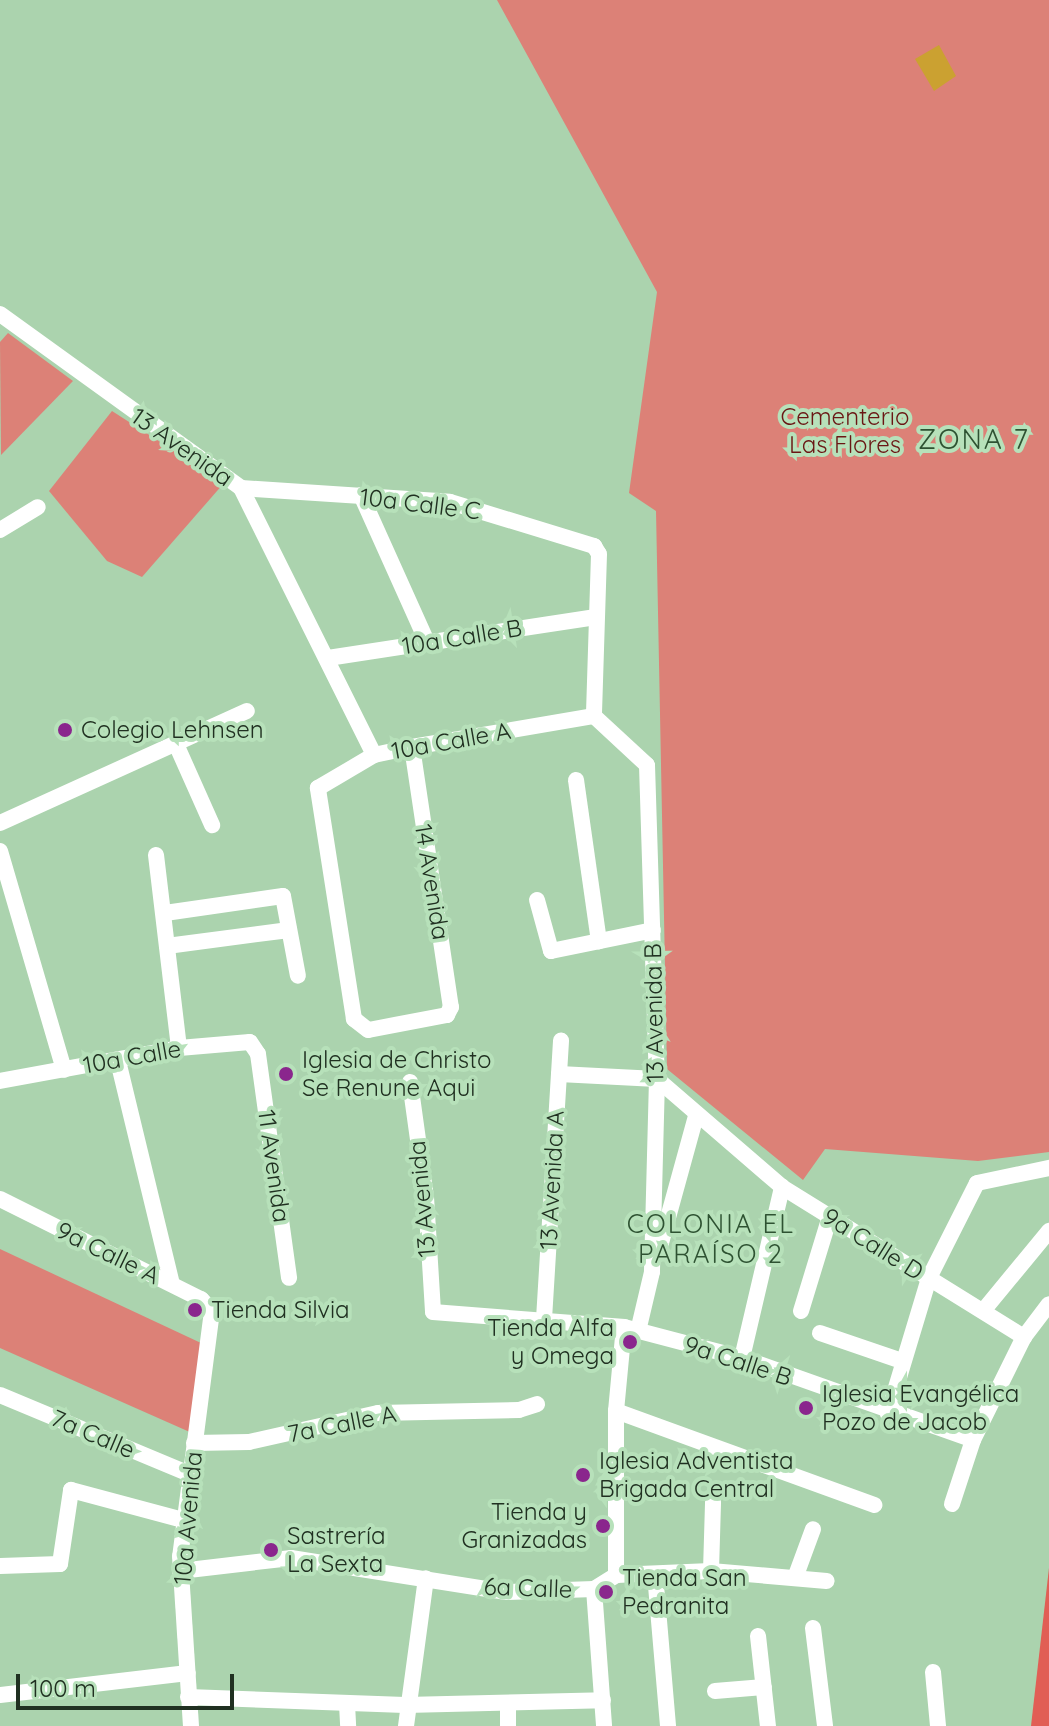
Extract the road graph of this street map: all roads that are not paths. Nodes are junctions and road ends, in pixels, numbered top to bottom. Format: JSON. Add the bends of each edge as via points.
{"nodes":[{"id":1,"x":0,"y":314,"type":"edge"},
{"id":2,"x":241,"y":488,"type":"junction"},
{"id":3,"x":361,"y":495,"type":"junction"},
{"id":4,"x":38,"y":507,"type":"dead end"},
{"id":5,"x":0,"y":530,"type":"edge"},
{"id":6,"x":596,"y":617,"type":"junction"},
{"id":7,"x":427,"y":642,"type":"junction"},
{"id":8,"x":328,"y":658,"type":"junction"},
{"id":9,"x":247,"y":711,"type":"dead end"},
{"id":10,"x":594,"y":716,"type":"junction"},
{"id":11,"x":176,"y":744,"type":"junction"},
{"id":12,"x":412,"y":747,"type":"junction"},
{"id":13,"x":374,"y":755,"type":"junction"},
{"id":14,"x":576,"y":780,"type":"dead end"},
{"id":15,"x":0,"y":823,"type":"edge"},
{"id":16,"x":212,"y":825,"type":"dead end"},
{"id":17,"x":0,"y":851,"type":"edge"},
{"id":18,"x":156,"y":855,"type":"dead end"},
{"id":19,"x":537,"y":900,"type":"dead end"},
{"id":20,"x":165,"y":913,"type":"junction"},
{"id":21,"x":289,"y":930,"type":"junction"},
{"id":22,"x":653,"y":930,"type":"junction"},
{"id":23,"x":599,"y":941,"type":"junction"},
{"id":24,"x":167,"y":946,"type":"junction"},
{"id":25,"x":298,"y":976,"type":"dead end"},
{"id":26,"x":368,"y":1030,"type":"joint"},
{"id":27,"x":561,"y":1041,"type":"dead end"},
{"id":28,"x":179,"y":1048,"type":"junction"},
{"id":29,"x":258,"y":1054,"type":"joint"},
{"id":30,"x":118,"y":1061,"type":"junction"},
{"id":31,"x":64,"y":1070,"type":"junction"},
{"id":32,"x":559,"y":1074,"type":"junction"},
{"id":33,"x":657,"y":1079,"type":"junction"},
{"id":34,"x":0,"y":1081,"type":"edge"},
{"id":35,"x":410,"y":1082,"type":"dead end"},
{"id":36,"x":696,"y":1116,"type":"junction"},
{"id":37,"x":1049,"y":1168,"type":"edge"},
{"id":38,"x":782,"y":1187,"type":"junction"},
{"id":39,"x":0,"y":1199,"type":"edge"},
{"id":40,"x":830,"y":1216,"type":"junction"},
{"id":41,"x":1049,"y":1231,"type":"edge"},
{"id":42,"x":652,"y":1272,"type":"junction"},
{"id":43,"x":289,"y":1278,"type":"dead end"},
{"id":44,"x":929,"y":1278,"type":"junction"},
{"id":45,"x":172,"y":1284,"type":"junction"},
{"id":46,"x":1049,"y":1304,"type":"edge"},
{"id":47,"x":212,"y":1311,"type":"joint"},
{"id":48,"x":801,"y":1311,"type":"dead end"},
{"id":49,"x":983,"y":1311,"type":"junction"},
{"id":50,"x":544,"y":1319,"type":"junction"},
{"id":51,"x":631,"y":1329,"type":"junction"},
{"id":52,"x":820,"y":1333,"type":"dead end"},
{"id":53,"x":1024,"y":1337,"type":"junction"},
{"id":54,"x":742,"y":1358,"type":"junction"},
{"id":55,"x":902,"y":1361,"type":"junction"},
{"id":56,"x":0,"y":1395,"type":"edge"},
{"id":57,"x":537,"y":1404,"type":"dead end"},
{"id":58,"x":616,"y":1411,"type":"junction"},
{"id":59,"x":888,"y":1414,"type":"junction"},
{"id":60,"x":973,"y":1440,"type":"junction"},
{"id":61,"x":194,"y":1443,"type":"junction"},
{"id":62,"x":187,"y":1473,"type":"junction"},
{"id":63,"x":713,"y":1502,"type":"dead end"},
{"id":64,"x":952,"y":1504,"type":"dead end"},
{"id":65,"x":874,"y":1505,"type":"dead end"},
{"id":66,"x":183,"y":1520,"type":"junction"},
{"id":67,"x":813,"y":1529,"type":"dead end"},
{"id":68,"x":0,"y":1566,"type":"edge"},
{"id":69,"x":180,"y":1571,"type":"junction"},
{"id":70,"x":711,"y":1571,"type":"junction"},
{"id":71,"x":655,"y":1574,"type":"junction"},
{"id":72,"x":616,"y":1575,"type":"junction"},
{"id":73,"x":426,"y":1578,"type":"junction"},
{"id":74,"x":795,"y":1578,"type":"junction"},
{"id":75,"x":827,"y":1581,"type":"dead end"},
{"id":76,"x":594,"y":1589,"type":"junction"},
{"id":77,"x":813,"y":1628,"type":"dead end"},
{"id":78,"x":758,"y":1636,"type":"dead end"},
{"id":79,"x":933,"y":1672,"type":"dead end"},
{"id":80,"x":188,"y":1673,"type":"junction"},
{"id":81,"x":764,"y":1687,"type":"junction"},
{"id":82,"x":715,"y":1691,"type":"dead end"},
{"id":83,"x":0,"y":1695,"type":"edge"},
{"id":84,"x":188,"y":1697,"type":"junction"},
{"id":85,"x":603,"y":1700,"type":"junction"},
{"id":86,"x":347,"y":1704,"type":"junction"},
{"id":87,"x":405,"y":1705,"type":"junction"},
{"id":88,"x":508,"y":1705,"type":"junction"},
{"id":89,"x":191,"y":1726,"type":"edge"},
{"id":90,"x":348,"y":1726,"type":"edge"},
{"id":91,"x":406,"y":1726,"type":"edge"},
{"id":92,"x":508,"y":1726,"type":"edge"},
{"id":93,"x":604,"y":1726,"type":"edge"},
{"id":94,"x":668,"y":1726,"type":"edge"},
{"id":95,"x":768,"y":1726,"type":"edge"},
{"id":96,"x":825,"y":1726,"type":"edge"},
{"id":97,"x":938,"y":1726,"type":"edge"}],
"edges":[{"from":1,"to":2,"type":"street","name":"13 Avenida"},
{"from":2,"to":3,"type":"street","name":"10a Calle C"},
{"from":2,"to":8,"type":"street","name":"13 Avenida"},
{"from":3,"to":6,"type":"street","name":"10a Calle C","via":[[479,509],[594,546],[599,554]]},
{"from":3,"to":7,"type":"street"},
{"from":4,"to":5,"type":"street"},
{"from":6,"to":7,"type":"street","name":"10a Calle B"},
{"from":6,"to":10,"type":"street"},
{"from":7,"to":8,"type":"street","name":"10a Calle B"},
{"from":8,"to":13,"type":"street","name":"13 Avenida"},
{"from":9,"to":11,"type":"street"},
{"from":10,"to":12,"type":"street","name":"10a Calle A"},
{"from":10,"to":22,"type":"street","name":"13 Avenida B","via":[[647,765]]},
{"from":11,"to":15,"type":"street"},
{"from":11,"to":16,"type":"street"},
{"from":12,"to":13,"type":"street","name":"10a Calle A"},
{"from":12,"to":26,"type":"street","name":"14 Avenida","via":[[451,1007],[447,1015]]},
{"from":13,"to":26,"type":"street","name":"10a Calle A","via":[[317,790],[354,1019]]},
{"from":14,"to":23,"type":"street"},
{"from":17,"to":31,"type":"street"},
{"from":18,"to":20,"type":"street"},
{"from":19,"to":23,"type":"street","via":[[551,951]]},
{"from":20,"to":21,"type":"street","via":[[284,897]]},
{"from":20,"to":24,"type":"street"},
{"from":21,"to":24,"type":"street"},
{"from":21,"to":25,"type":"street"},
{"from":22,"to":23,"type":"street"},
{"from":22,"to":33,"type":"street","name":"13 Avenida B"},
{"from":24,"to":28,"type":"street"},
{"from":27,"to":32,"type":"street","name":"13 Avenida A"},
{"from":28,"to":29,"type":"street","name":"10a Calle","via":[[245,1040]]},
{"from":28,"to":30,"type":"street","name":"10a Calle"},
{"from":29,"to":43,"type":"street","name":"11 Avenida"},
{"from":30,"to":31,"type":"street","name":"10a Calle"},
{"from":30,"to":45,"type":"street"},
{"from":31,"to":34,"type":"street","name":"10a Calle"},
{"from":32,"to":33,"type":"street"},
{"from":32,"to":50,"type":"street","name":"13 Avenida A"},
{"from":33,"to":36,"type":"street","name":"9a Calle D"},
{"from":33,"to":42,"type":"street","name":"13 Avenida B"},
{"from":35,"to":50,"type":"street","name":"13 Avenida","via":[[426,1197],[430,1307],[435,1314]]},
{"from":36,"to":38,"type":"street","name":"9a Calle D"},
{"from":36,"to":42,"type":"street"},
{"from":37,"to":44,"type":"street","via":[[977,1183]]},
{"from":38,"to":40,"type":"street","name":"9a Calle D"},
{"from":38,"to":54,"type":"street"},
{"from":39,"to":45,"type":"street","name":"9a Calle A"},
{"from":40,"to":44,"type":"street","name":"9a Calle D"},
{"from":40,"to":48,"type":"street"},
{"from":41,"to":49,"type":"street"},
{"from":42,"to":51,"type":"street","name":"13 Avenida B"},
{"from":44,"to":49,"type":"street","name":"9a Calle D"},
{"from":44,"to":55,"type":"street"},
{"from":45,"to":47,"type":"street","name":"9a Calle A","via":[[206,1301]]},
{"from":46,"to":53,"type":"street"},
{"from":47,"to":61,"type":"street","name":"10a Avenida"},
{"from":49,"to":53,"type":"street","name":"9a Calle D"},
{"from":50,"to":51,"type":"street"},
{"from":51,"to":54,"type":"street","name":"9a Calle B"},
{"from":51,"to":58,"type":"street","name":"13 Avenida B"},
{"from":52,"to":55,"type":"street"},
{"from":53,"to":60,"type":"street"},
{"from":54,"to":59,"type":"street","name":"9a Calle B"},
{"from":55,"to":59,"type":"street"},
{"from":56,"to":62,"type":"street","name":"7a Calle"},
{"from":57,"to":61,"type":"street","name":"7a Calle A","via":[[519,1410],[378,1413],[253,1441]]},
{"from":58,"to":65,"type":"street"},
{"from":58,"to":72,"type":"street","name":"13 Avenida B"},
{"from":59,"to":60,"type":"street","name":"9a Calle B"},
{"from":60,"to":64,"type":"street"},
{"from":61,"to":62,"type":"street","name":"10a Avenida"},
{"from":62,"to":66,"type":"street","name":"10a Avenida"},
{"from":63,"to":70,"type":"street"},
{"from":66,"to":68,"type":"street","via":[[71,1490],[60,1564]]},
{"from":66,"to":69,"type":"street","name":"10a Avenida"},
{"from":67,"to":74,"type":"street"},
{"from":69,"to":73,"type":"street","name":"6a Calle","via":[[291,1558]]},
{"from":69,"to":80,"type":"street","name":"10a Avenida"},
{"from":70,"to":71,"type":"street"},
{"from":70,"to":74,"type":"street"},
{"from":71,"to":72,"type":"street"},
{"from":71,"to":94,"type":"street"},
{"from":72,"to":76,"type":"street","name":"6a Calle"},
{"from":73,"to":76,"type":"street","name":"6a Calle","via":[[506,1592]]},
{"from":73,"to":87,"type":"street"},
{"from":74,"to":75,"type":"street"},
{"from":76,"to":85,"type":"street"},
{"from":77,"to":96,"type":"street"},
{"from":78,"to":81,"type":"street"},
{"from":79,"to":97,"type":"street"},
{"from":80,"to":83,"type":"street"},
{"from":80,"to":84,"type":"street","name":"10a Avenida"},
{"from":81,"to":82,"type":"street"},
{"from":81,"to":95,"type":"street"},
{"from":84,"to":86,"type":"street"},
{"from":84,"to":89,"type":"street","name":"10a Avenida"},
{"from":85,"to":88,"type":"street"},
{"from":85,"to":93,"type":"street"},
{"from":86,"to":87,"type":"street"},
{"from":86,"to":90,"type":"street"},
{"from":87,"to":88,"type":"street"},
{"from":87,"to":91,"type":"street"},
{"from":88,"to":92,"type":"street"}]}
